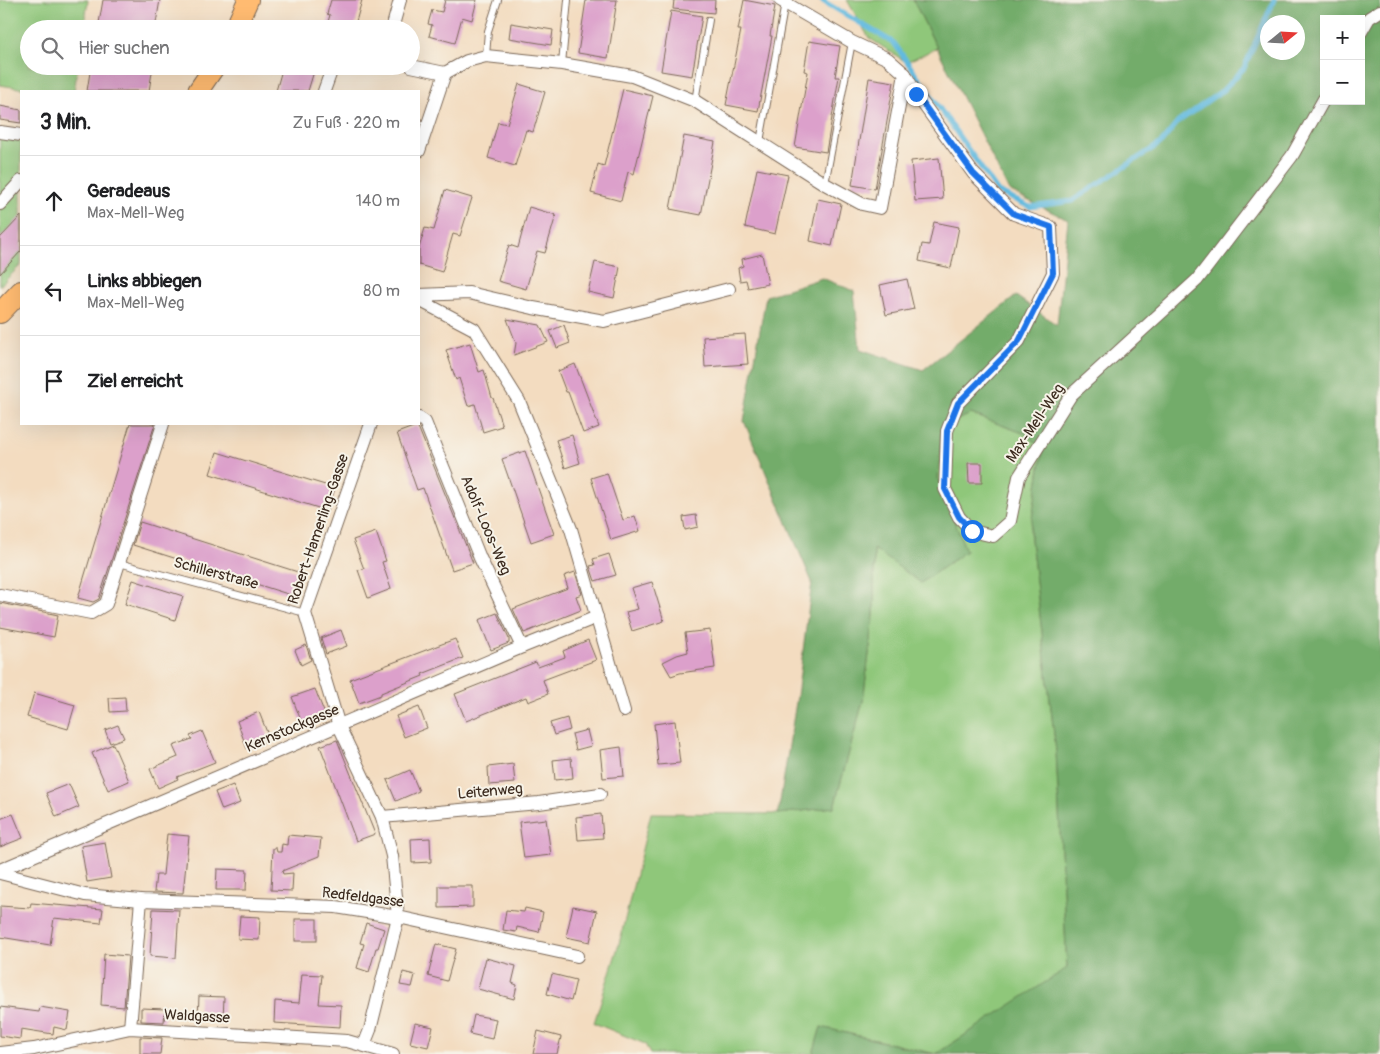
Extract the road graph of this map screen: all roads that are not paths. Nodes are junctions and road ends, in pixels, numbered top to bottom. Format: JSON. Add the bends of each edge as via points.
{"nodes":[{"id":1,"x":248,"y":0,"type":"edge"},
{"id":2,"x":400,"y":0,"type":"edge"},
{"id":3,"x":498,"y":0,"type":"edge"},
{"id":4,"x":568,"y":0,"type":"edge"},
{"id":5,"x":782,"y":2,"type":"edge"},
{"id":6,"x":1380,"y":11,"type":"edge"},
{"id":7,"x":239,"y":20,"type":"edge"},
{"id":8,"x":394,"y":20,"type":"edge"},
{"id":9,"x":709,"y":20,"type":"dead end"},
{"id":10,"x":1365,"y":25,"type":"edge"},
{"id":11,"x":852,"y":42,"type":"junction"},
{"id":12,"x":486,"y":56,"type":"junction"},
{"id":13,"x":562,"y":64,"type":"junction"},
{"id":14,"x":420,"y":68,"type":"edge"},
{"id":15,"x":445,"y":72,"type":"junction"},
{"id":16,"x":905,"y":74,"type":"junction"},
{"id":17,"x":209,"y":75,"type":"edge"},
{"id":18,"x":329,"y":75,"type":"edge"},
{"id":19,"x":199,"y":90,"type":"edge"},
{"id":20,"x":324,"y":90,"type":"edge"},
{"id":21,"x":695,"y":101,"type":"junction"},
{"id":22,"x":1321,"y":105,"type":"edge"},
{"id":23,"x":0,"y":132,"type":"edge"},
{"id":24,"x":20,"y":135,"type":"edge"},
{"id":25,"x":760,"y":142,"type":"junction"},
{"id":26,"x":420,"y":148,"type":"edge"},
{"id":27,"x":20,"y":182,"type":"edge"},
{"id":28,"x":825,"y":184,"type":"junction"},
{"id":29,"x":0,"y":204,"type":"edge"},
{"id":30,"x":729,"y":289,"type":"dead end"},
{"id":31,"x":20,"y":292,"type":"edge"},
{"id":32,"x":420,"y":295,"type":"edge"},
{"id":33,"x":420,"y":301,"type":"edge"},
{"id":34,"x":0,"y":313,"type":"edge"},
{"id":35,"x":420,"y":419,"type":"edge"},
{"id":36,"x":163,"y":425,"type":"edge"},
{"id":37,"x":371,"y":425,"type":"edge"},
{"id":38,"x":119,"y":564,"type":"junction"},
{"id":39,"x":0,"y":595,"type":"edge"},
{"id":40,"x":305,"y":613,"type":"junction"},
{"id":41,"x":597,"y":617,"type":"junction"},
{"id":42,"x":522,"y":647,"type":"junction"},
{"id":43,"x":624,"y":711,"type":"dead end"},
{"id":44,"x":339,"y":726,"type":"junction"},
{"id":45,"x":600,"y":794,"type":"dead end"},
{"id":46,"x":382,"y":817,"type":"junction"},
{"id":47,"x":0,"y":871,"type":"edge"},
{"id":48,"x":141,"y":900,"type":"junction"},
{"id":49,"x":398,"y":917,"type":"junction"},
{"id":50,"x":577,"y":956,"type":"dead end"},
{"id":51,"x":130,"y":1028,"type":"junction"},
{"id":52,"x":364,"y":1045,"type":"junction"},
{"id":53,"x":0,"y":1053,"type":"edge"},
{"id":54,"x":393,"y":1054,"type":"edge"}],
"edges":[{"from":1,"to":7,"type":"main road"},
{"from":2,"to":8,"type":"street"},
{"from":3,"to":12,"type":"lane","via":[[488,31]]},
{"from":4,"to":13,"type":"lane"},
{"from":5,"to":11,"type":"street","name":"Max-Mell-Weg"},
{"from":5,"to":25,"type":"lane"},
{"from":6,"to":10,"type":"street"},
{"from":9,"to":21,"type":"lane"},
{"from":11,"to":16,"type":"street","name":"Max-Mell-Weg","via":[[888,60]]},
{"from":11,"to":28,"type":"lane"},
{"from":12,"to":13,"type":"street"},
{"from":12,"to":15,"type":"street"},
{"from":13,"to":21,"type":"street","via":[[632,76]]},
{"from":14,"to":15,"type":"street"},
{"from":15,"to":26,"type":"street"},
{"from":16,"to":22,"type":"street","name":"Max-Mell-Weg","via":[[973,173],[1014,214],[1051,227],[1053,273],[1019,341],[958,403],[947,431],[945,489],[959,517],[972,531],[993,536],[1010,521],[1019,477],[1071,395],[1197,280],[1292,156]]},
{"from":16,"to":28,"type":"street","via":[[880,208],[862,204]]},
{"from":17,"to":19,"type":"main road"},
{"from":18,"to":20,"type":"street"},
{"from":21,"to":25,"type":"street"},
{"from":23,"to":24,"type":"street"},
{"from":25,"to":28,"type":"street"},
{"from":27,"to":29,"type":"street"},
{"from":30,"to":32,"type":"street","via":[[604,321],[469,293]]},
{"from":31,"to":34,"type":"main road"},
{"from":33,"to":41,"type":"street","via":[[474,329],[519,401],[571,529]]},
{"from":35,"to":42,"type":"street","name":"Adolf-Loos-Weg","via":[[425,422],[480,558]]},
{"from":36,"to":38,"type":"street"},
{"from":37,"to":40,"type":"street","name":"Robert-Hamerling-Gasse"},
{"from":38,"to":39,"type":"street","via":[[106,604],[91,613]]},
{"from":38,"to":40,"type":"lane","name":"Schillerstraße"},
{"from":40,"to":44,"type":"street","name":"Robert-Hamerling-Gasse"},
{"from":41,"to":42,"type":"street","name":"Kernstockgasse"},
{"from":41,"to":43,"type":"street"},
{"from":42,"to":44,"type":"street","name":"Kernstockgasse"},
{"from":44,"to":46,"type":"street","name":"Robert-Hamerling-Gasse"},
{"from":44,"to":47,"type":"street","name":"Kernstockgasse"},
{"from":45,"to":46,"type":"street","name":"Leitenweg","via":[[539,803]]},
{"from":46,"to":49,"type":"street","name":"Robert-Hamerling-Gasse","via":[[392,856]]},
{"from":47,"to":48,"type":"street","name":"Redfeldgasse","via":[[85,895]]},
{"from":48,"to":49,"type":"street","name":"Redfeldgasse","via":[[336,908]]},
{"from":48,"to":51,"type":"street"},
{"from":49,"to":50,"type":"street","name":"Redfeldgasse"},
{"from":49,"to":52,"type":"street","name":"Robert-Hamerling-Gasse"},
{"from":51,"to":52,"type":"street","name":"Waldgasse","via":[[347,1041]]},
{"from":51,"to":53,"type":"street","name":"Waldgasse"},
{"from":52,"to":54,"type":"street","name":"Waldgasse"}]}
